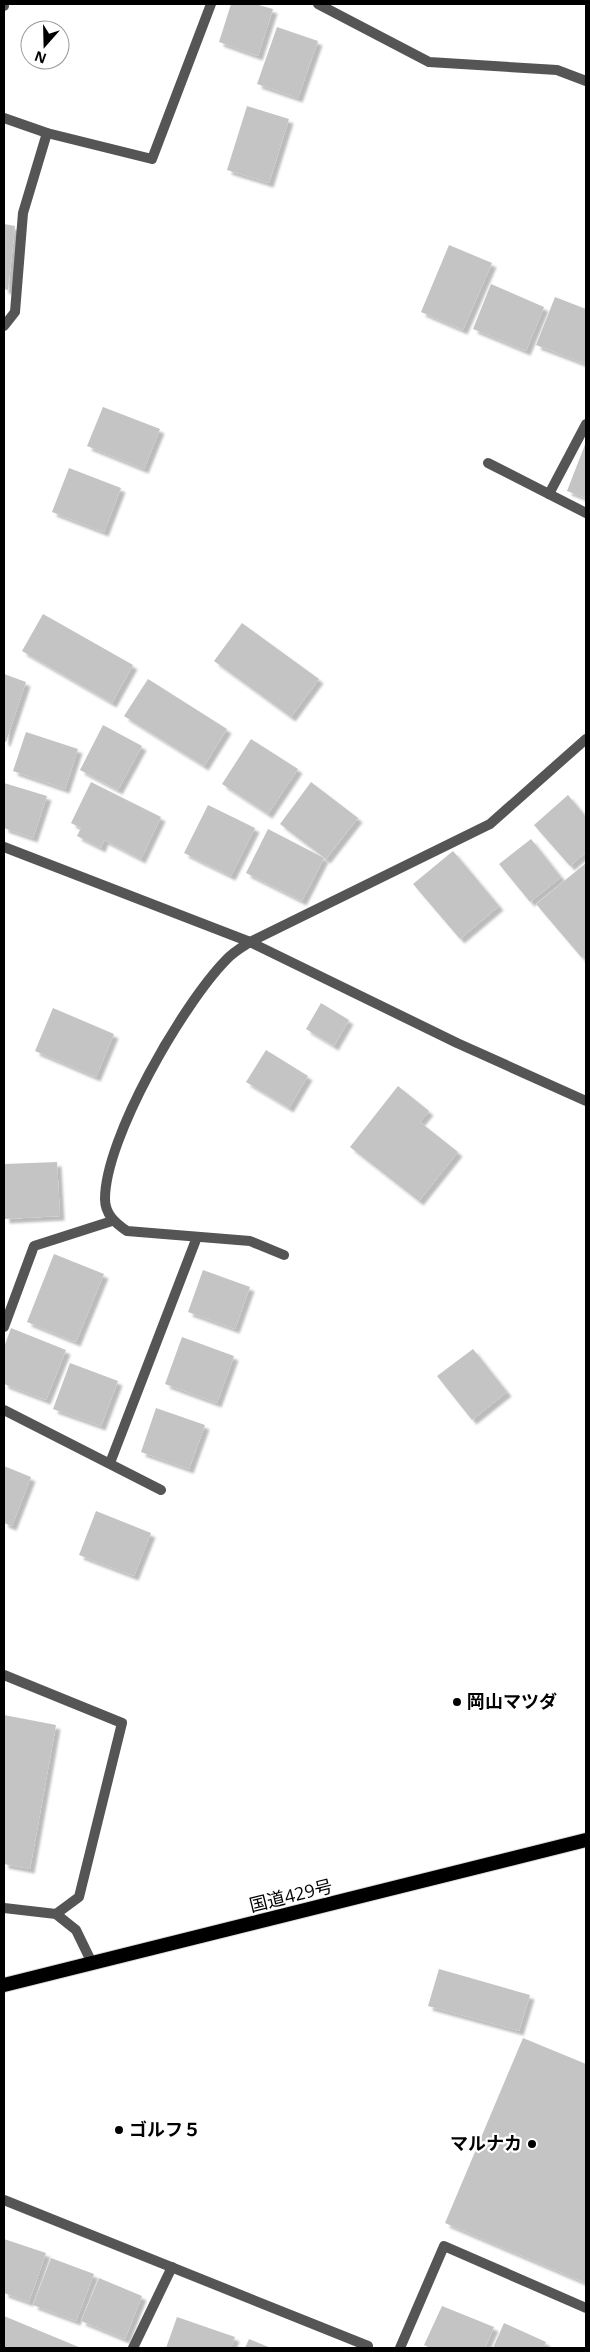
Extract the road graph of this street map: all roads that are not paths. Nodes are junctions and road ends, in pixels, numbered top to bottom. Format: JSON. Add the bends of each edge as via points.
{"nodes":[{"id":1,"x":211,"y":4,"type":"edge"},
{"id":2,"x":318,"y":4,"type":"edge"},
{"id":3,"x":586,"y":81,"type":"edge"},
{"id":4,"x":4,"y":118,"type":"edge"},
{"id":5,"x":47,"y":133,"type":"junction"},
{"id":6,"x":4,"y":326,"type":"edge"},
{"id":7,"x":586,"y":424,"type":"edge"},
{"id":8,"x":488,"y":463,"type":"dead end"},
{"id":9,"x":549,"y":494,"type":"junction"},
{"id":10,"x":586,"y":513,"type":"edge"},
{"id":11,"x":586,"y":740,"type":"edge"},
{"id":12,"x":4,"y":846,"type":"edge"},
{"id":13,"x":250,"y":942,"type":"junction"},
{"id":14,"x":586,"y":1101,"type":"edge"},
{"id":15,"x":112,"y":1221,"type":"junction"},
{"id":16,"x":197,"y":1237,"type":"junction"},
{"id":17,"x":284,"y":1255,"type":"dead end"},
{"id":18,"x":4,"y":1327,"type":"edge"},
{"id":19,"x":4,"y":1410,"type":"edge"},
{"id":20,"x":110,"y":1464,"type":"junction"},
{"id":21,"x":161,"y":1490,"type":"dead end"},
{"id":22,"x":4,"y":1675,"type":"edge"},
{"id":23,"x":586,"y":1840,"type":"edge"},
{"id":24,"x":4,"y":1908,"type":"edge"},
{"id":25,"x":56,"y":1914,"type":"junction"},
{"id":26,"x":92,"y":1963,"type":"junction"},
{"id":27,"x":4,"y":1985,"type":"edge"},
{"id":28,"x":4,"y":2200,"type":"edge"},
{"id":29,"x":172,"y":2267,"type":"junction"},
{"id":30,"x":586,"y":2308,"type":"edge"},
{"id":31,"x":368,"y":2346,"type":"dead end"},
{"id":32,"x":133,"y":2348,"type":"edge"},
{"id":33,"x":400,"y":2348,"type":"edge"}],
"edges":[{"from":1,"to":5,"type":"street","via":[[152,159]]},
{"from":2,"to":3,"type":"street","via":[[429,62],[557,70]]},
{"from":4,"to":5,"type":"street"},
{"from":5,"to":6,"type":"street","via":[[23,213],[15,312]]},
{"from":7,"to":9,"type":"street"},
{"from":8,"to":9,"type":"street"},
{"from":9,"to":10,"type":"street"},
{"from":11,"to":13,"type":"street","via":[[490,824]]},
{"from":12,"to":13,"type":"street"},
{"from":13,"to":14,"type":"street","via":[[457,1043]]},
{"from":13,"to":15,"type":"street","via":[[226,959],[173,1029],[131,1112],[111,1161],[105,1200]]},
{"from":15,"to":16,"type":"street","via":[[127,1231]]},
{"from":15,"to":18,"type":"street","via":[[34,1246]]},
{"from":16,"to":17,"type":"street","via":[[250,1241]]},
{"from":16,"to":20,"type":"street"},
{"from":19,"to":20,"type":"street"},
{"from":20,"to":21,"type":"street"},
{"from":22,"to":25,"type":"street","via":[[122,1723],[79,1897]]},
{"from":23,"to":26,"type":"highway","name":"国道429号"},
{"from":24,"to":25,"type":"street"},
{"from":25,"to":26,"type":"street","via":[[76,1930]]},
{"from":26,"to":27,"type":"highway","name":"国道429号"},
{"from":28,"to":29,"type":"street"},
{"from":29,"to":31,"type":"street"},
{"from":29,"to":32,"type":"street"},
{"from":30,"to":33,"type":"street","via":[[444,2246]]}]}
